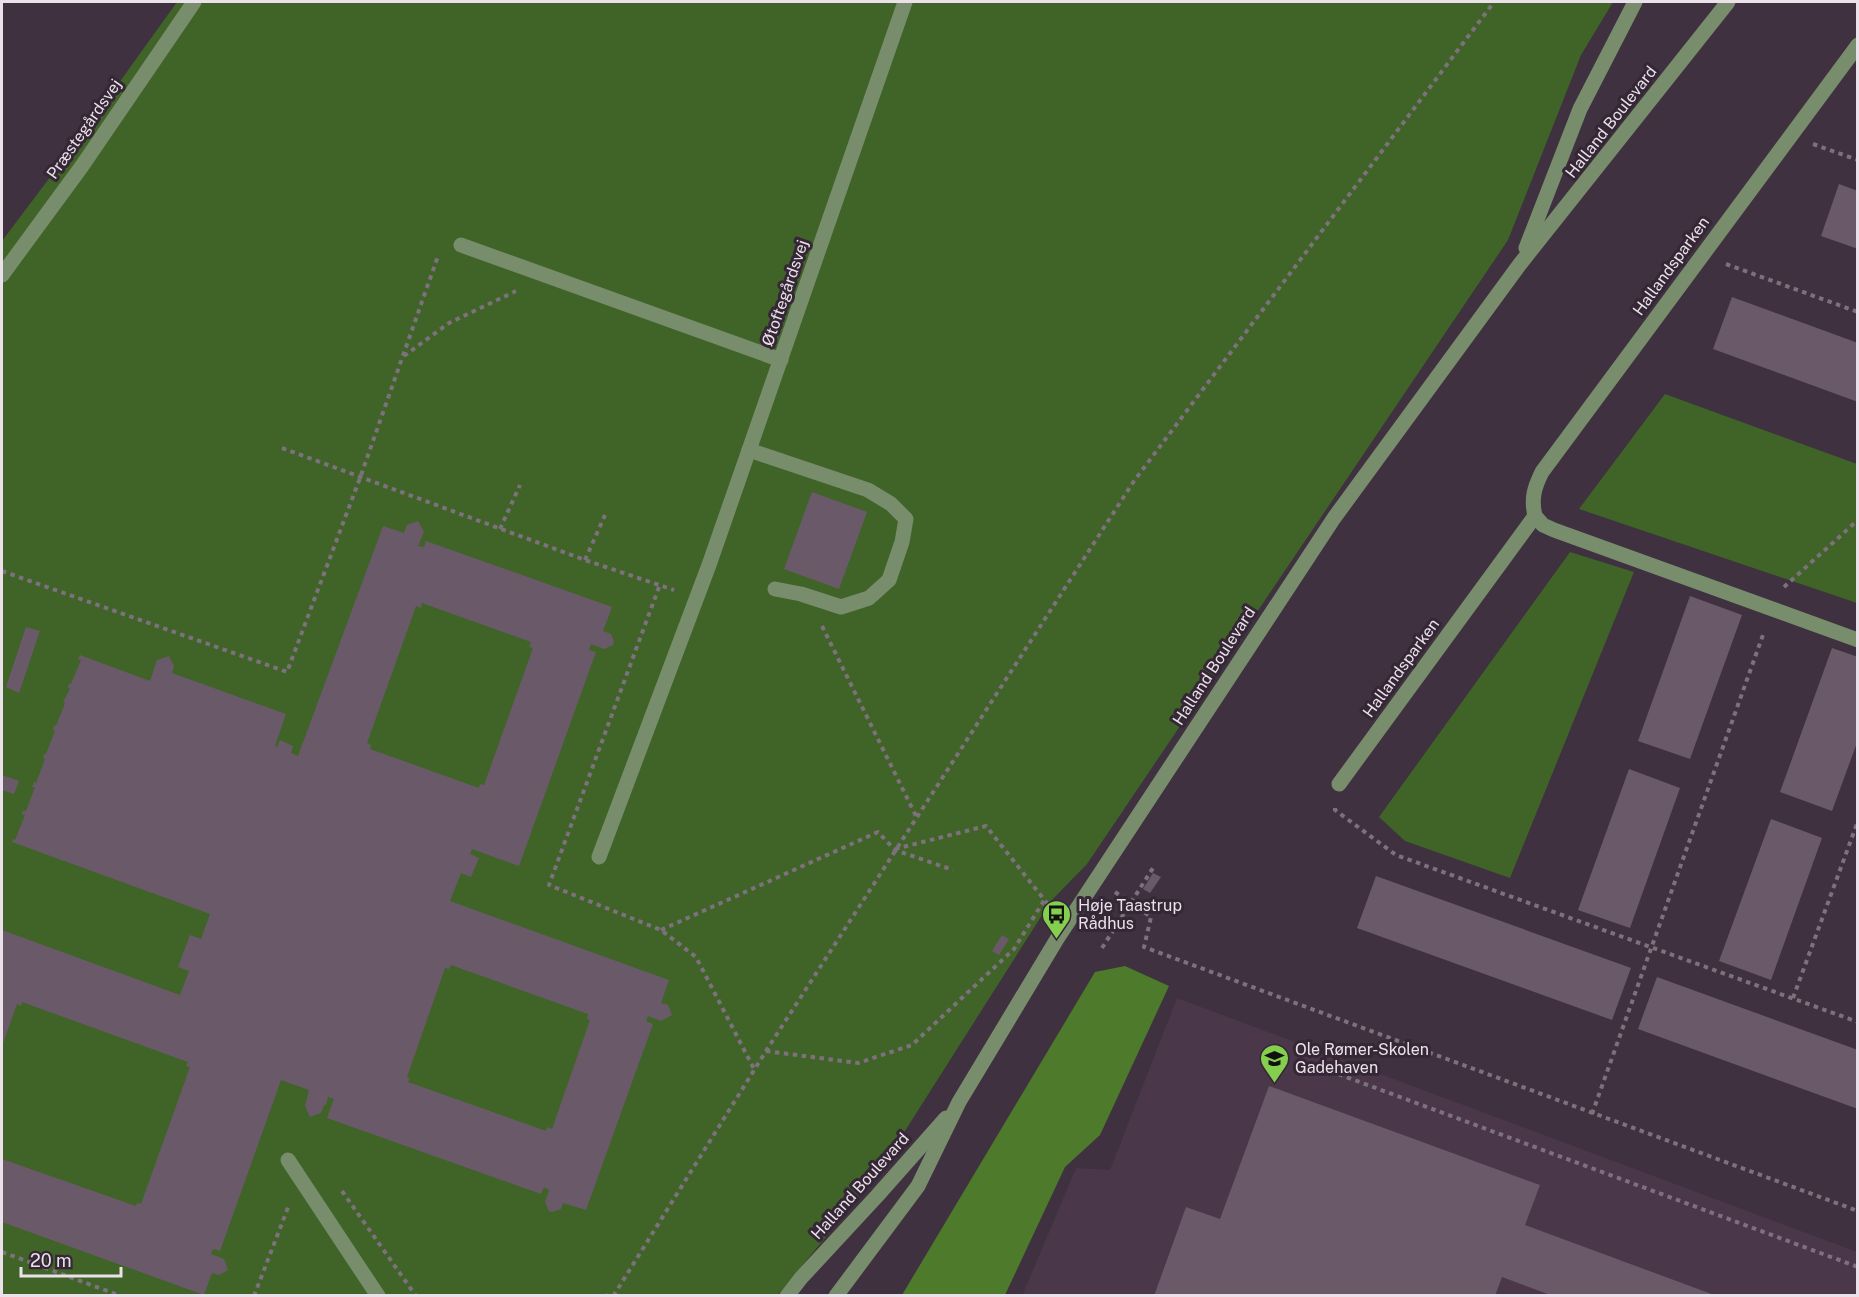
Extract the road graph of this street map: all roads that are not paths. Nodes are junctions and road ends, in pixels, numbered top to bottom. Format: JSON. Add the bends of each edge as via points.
{"nodes":[{"id":1,"x":194,"y":2,"type":"edge"},
{"id":2,"x":905,"y":2,"type":"edge"},
{"id":3,"x":1635,"y":2,"type":"edge"},
{"id":4,"x":1728,"y":2,"type":"edge"},
{"id":5,"x":1857,"y":45,"type":"edge"},
{"id":6,"x":461,"y":245,"type":"dead end"},
{"id":7,"x":1520,"y":264,"type":"junction"},
{"id":8,"x":2,"y":275,"type":"edge"},
{"id":9,"x":781,"y":360,"type":"junction"},
{"id":10,"x":749,"y":450,"type":"junction"},
{"id":11,"x":1535,"y":516,"type":"junction"},
{"id":12,"x":775,"y":589,"type":"dead end"},
{"id":13,"x":1857,"y":640,"type":"edge"},
{"id":14,"x":1340,"y":784,"type":"road end"},
{"id":15,"x":599,"y":857,"type":"dead end"},
{"id":16,"x":959,"y":1102,"type":"junction"},
{"id":17,"x":288,"y":1160,"type":"dead end"},
{"id":18,"x":378,"y":1296,"type":"edge"},
{"id":19,"x":787,"y":1296,"type":"edge"},
{"id":20,"x":836,"y":1296,"type":"edge"}],
"edges":[{"from":1,"to":8,"type":"street","name":"Præstegårdsvej"},
{"from":2,"to":9,"type":"street","name":"Øtoftegårdsvej"},
{"from":3,"to":7,"type":"street","name":"Halland Boulevard","via":[[1580,109]]},
{"from":4,"to":7,"type":"street","name":"Halland Boulevard"},
{"from":5,"to":11,"type":"street","name":"Hallandsparken","via":[[1542,472],[1534,489]]},
{"from":6,"to":9,"type":"street"},
{"from":7,"to":16,"type":"street","name":"Halland Boulevard","via":[[1334,518],[1063,930]]},
{"from":9,"to":10,"type":"street","name":"Øtoftegårdsvej"},
{"from":10,"to":12,"type":"street","via":[[868,490],[906,519],[889,580],[869,598],[841,607]]},
{"from":10,"to":15,"type":"street","name":"Øtoftegårdsvej"},
{"from":11,"to":13,"type":"street","via":[[1554,530]]},
{"from":11,"to":14,"type":"street","name":"Hallandsparken"},
{"from":16,"to":19,"type":"street","name":"Halland Boulevard"},
{"from":16,"to":20,"type":"street","name":"Halland Boulevard","via":[[918,1186]]},
{"from":17,"to":18,"type":"street"}]}
